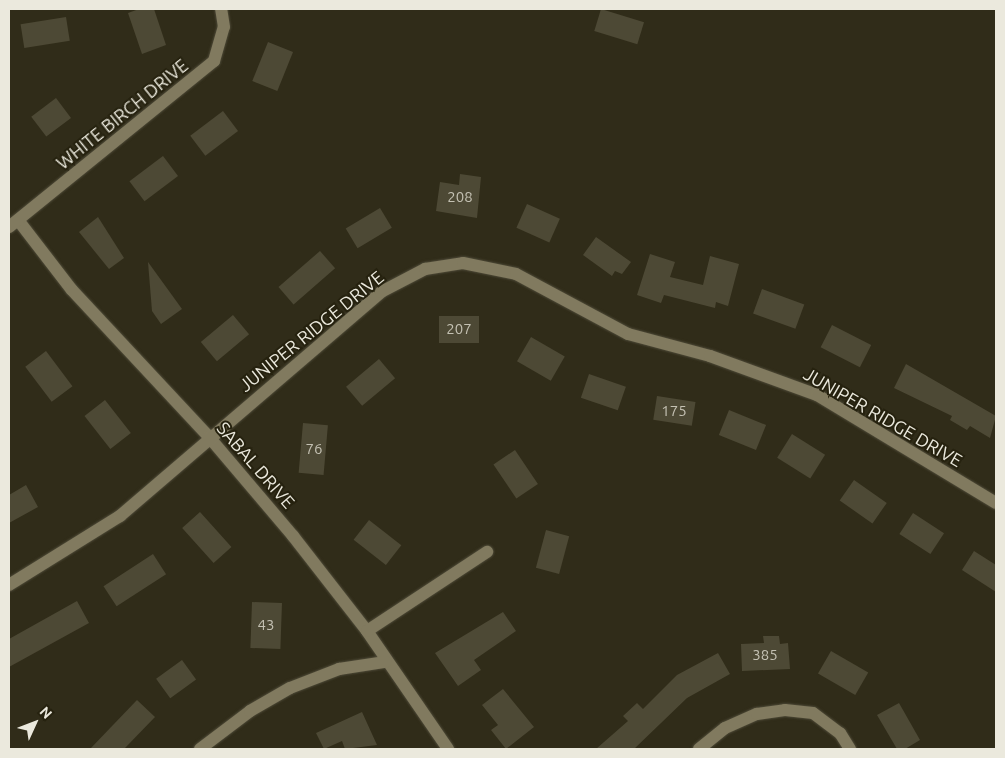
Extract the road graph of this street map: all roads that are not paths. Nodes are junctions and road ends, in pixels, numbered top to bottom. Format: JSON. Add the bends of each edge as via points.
{"nodes":[{"id":1,"x":221,"y":9,"type":"edge"},
{"id":2,"x":14,"y":223,"type":"edge"},
{"id":3,"x":209,"y":437,"type":"junction"},
{"id":4,"x":996,"y":503,"type":"edge"},
{"id":5,"x":487,"y":552,"type":"dead end"},
{"id":6,"x":9,"y":585,"type":"edge"},
{"id":7,"x":367,"y":631,"type":"junction"},
{"id":8,"x":385,"y":662,"type":"junction"},
{"id":9,"x":200,"y":749,"type":"edge"},
{"id":10,"x":448,"y":749,"type":"edge"},
{"id":11,"x":699,"y":749,"type":"edge"},
{"id":12,"x":850,"y":749,"type":"edge"}],
"edges":[{"from":1,"to":2,"type":"street","name":"WHITE BIRCH DRIVE","via":[[224,27],[214,62]]},
{"from":2,"to":3,"type":"street","name":"SABAL DRIVE"},
{"from":3,"to":4,"type":"street","name":"JUNIPER RIDGE DRIVE","via":[[381,292],[425,268],[463,263],[516,274],[628,334],[710,356],[817,395]]},
{"from":3,"to":6,"type":"street","name":"JUNIPER RIDGE DRIVE","via":[[120,516]]},
{"from":3,"to":7,"type":"street","name":"SABAL DRIVE"},
{"from":5,"to":7,"type":"street"},
{"from":7,"to":8,"type":"street","name":"SABAL DRIVE"},
{"from":8,"to":9,"type":"street","via":[[338,669],[290,688],[250,711]]},
{"from":8,"to":10,"type":"street","name":"SABAL DRIVE"},
{"from":11,"to":12,"type":"street","via":[[725,728],[756,714],[785,710],[813,713],[840,733]]}]}
